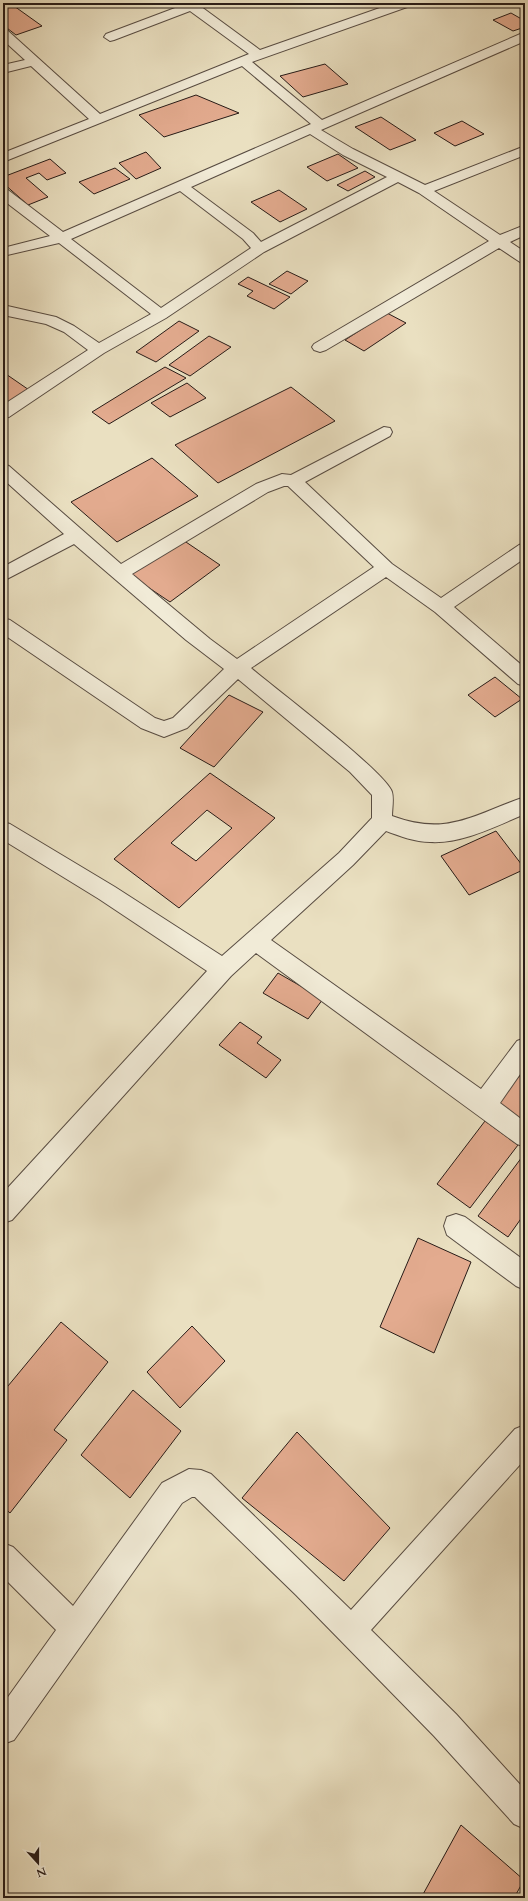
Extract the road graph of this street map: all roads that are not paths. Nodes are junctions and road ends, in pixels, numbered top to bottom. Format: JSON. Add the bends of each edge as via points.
{"nodes":[{"id":1,"x":406,"y":3,"type":"edge"},
{"id":2,"x":189,"y":5,"type":"edge"},
{"id":3,"x":3,"y":33,"type":"edge"},
{"id":4,"x":525,"y":36,"type":"edge"},
{"id":5,"x":110,"y":37,"type":"dead end"},
{"id":6,"x":258,"y":55,"type":"junction"},
{"id":7,"x":34,"y":61,"type":"junction"},
{"id":8,"x":244,"y":61,"type":"junction"},
{"id":9,"x":3,"y":69,"type":"edge"},
{"id":10,"x":97,"y":119,"type":"junction"},
{"id":11,"x":316,"y":128,"type":"junction"},
{"id":12,"x":525,"y":150,"type":"edge"},
{"id":13,"x":3,"y":158,"type":"edge"},
{"id":14,"x":398,"y":177,"type":"junction"},
{"id":15,"x":180,"y":185,"type":"junction"},
{"id":16,"x":424,"y":190,"type":"junction"},
{"id":17,"x":3,"y":193,"type":"edge"},
{"id":18,"x":525,"y":229,"type":"edge"},
{"id":19,"x":61,"y":238,"type":"junction"},
{"id":20,"x":498,"y":242,"type":"junction"},
{"id":21,"x":259,"y":249,"type":"junction"},
{"id":22,"x":3,"y":252,"type":"edge"},
{"id":23,"x":525,"y":259,"type":"edge"},
{"id":24,"x":3,"y":310,"type":"edge"},
{"id":25,"x":161,"y":315,"type":"junction"},
{"id":26,"x":320,"y":347,"type":"dead end"},
{"id":27,"x":98,"y":350,"type":"junction"},
{"id":28,"x":3,"y":413,"type":"edge"},
{"id":29,"x":384,"y":432,"type":"dead end"},
{"id":30,"x":3,"y":470,"type":"edge"},
{"id":31,"x":293,"y":481,"type":"junction"},
{"id":32,"x":76,"y":535,"type":"junction"},
{"id":33,"x":525,"y":549,"type":"edge"},
{"id":34,"x":386,"y":568,"type":"junction"},
{"id":35,"x":120,"y":574,"type":"junction"},
{"id":36,"x":3,"y":575,"type":"edge"},
{"id":37,"x":441,"y":607,"type":"junction"},
{"id":38,"x":3,"y":625,"type":"edge"},
{"id":39,"x":237,"y":668,"type":"junction"},
{"id":40,"x":525,"y":679,"type":"edge"},
{"id":41,"x":525,"y":805,"type":"edge"},
{"id":42,"x":382,"y":821,"type":"junction"},
{"id":43,"x":3,"y":830,"type":"edge"},
{"id":44,"x":256,"y":941,"type":"junction"},
{"id":45,"x":224,"y":969,"type":"junction"},
{"id":46,"x":525,"y":1048,"type":"edge"},
{"id":47,"x":484,"y":1104,"type":"junction"},
{"id":48,"x":525,"y":1136,"type":"edge"},
{"id":49,"x":3,"y":1211,"type":"edge"},
{"id":50,"x":456,"y":1226,"type":"dead end"},
{"id":51,"x":525,"y":1277,"type":"edge"},
{"id":52,"x":525,"y":1439,"type":"edge"},
{"id":53,"x":3,"y":1557,"type":"edge"},
{"id":54,"x":75,"y":1628,"type":"junction"},
{"id":55,"x":351,"y":1631,"type":"junction"},
{"id":56,"x":3,"y":1729,"type":"edge"},
{"id":57,"x":525,"y":1813,"type":"edge"}],
"edges":[{"from":1,"to":6,"type":"street"},
{"from":2,"to":5,"type":"street"},
{"from":2,"to":6,"type":"street"},
{"from":3,"to":7,"type":"street"},
{"from":4,"to":11,"type":"street"},
{"from":6,"to":8,"type":"street"},
{"from":7,"to":9,"type":"street"},
{"from":7,"to":10,"type":"street"},
{"from":8,"to":10,"type":"street"},
{"from":8,"to":11,"type":"street"},
{"from":10,"to":13,"type":"street"},
{"from":11,"to":14,"type":"street","via":[[348,152]]},
{"from":11,"to":15,"type":"street"},
{"from":12,"to":16,"type":"street"},
{"from":14,"to":16,"type":"street"},
{"from":14,"to":21,"type":"street"},
{"from":15,"to":19,"type":"street"},
{"from":15,"to":21,"type":"street","via":[[248,236]]},
{"from":16,"to":20,"type":"street"},
{"from":17,"to":19,"type":"street"},
{"from":18,"to":20,"type":"street"},
{"from":19,"to":22,"type":"street"},
{"from":19,"to":25,"type":"street"},
{"from":20,"to":23,"type":"street"},
{"from":20,"to":26,"type":"street"},
{"from":21,"to":25,"type":"street"},
{"from":24,"to":27,"type":"street","via":[[50,320],[69,329]]},
{"from":25,"to":27,"type":"street"},
{"from":27,"to":28,"type":"street"},
{"from":29,"to":31,"type":"street"},
{"from":30,"to":32,"type":"street"},
{"from":31,"to":34,"type":"street"},
{"from":31,"to":35,"type":"street","via":[[282,480],[262,488]]},
{"from":32,"to":35,"type":"street"},
{"from":32,"to":36,"type":"street"},
{"from":33,"to":37,"type":"street"},
{"from":34,"to":37,"type":"street"},
{"from":34,"to":39,"type":"street"},
{"from":35,"to":39,"type":"street"},
{"from":37,"to":40,"type":"street"},
{"from":38,"to":39,"type":"street","via":[[148,723],[164,728],[180,723]]},
{"from":39,"to":42,"type":"street","via":[[357,766],[382,792]]},
{"from":41,"to":42,"type":"street","via":[[455,831],[432,835]]},
{"from":42,"to":44,"type":"street","via":[[346,859]]},
{"from":43,"to":45,"type":"street","via":[[107,893]]},
{"from":44,"to":45,"type":"street"},
{"from":44,"to":47,"type":"street"},
{"from":45,"to":49,"type":"street"},
{"from":46,"to":47,"type":"street"},
{"from":47,"to":48,"type":"street"},
{"from":50,"to":51,"type":"street"},
{"from":52,"to":55,"type":"street"},
{"from":53,"to":54,"type":"street"},
{"from":54,"to":55,"type":"street","via":[[172,1493],[189,1483],[201,1484]]},
{"from":54,"to":56,"type":"street"},
{"from":55,"to":57,"type":"street","via":[[445,1725]]}]}
